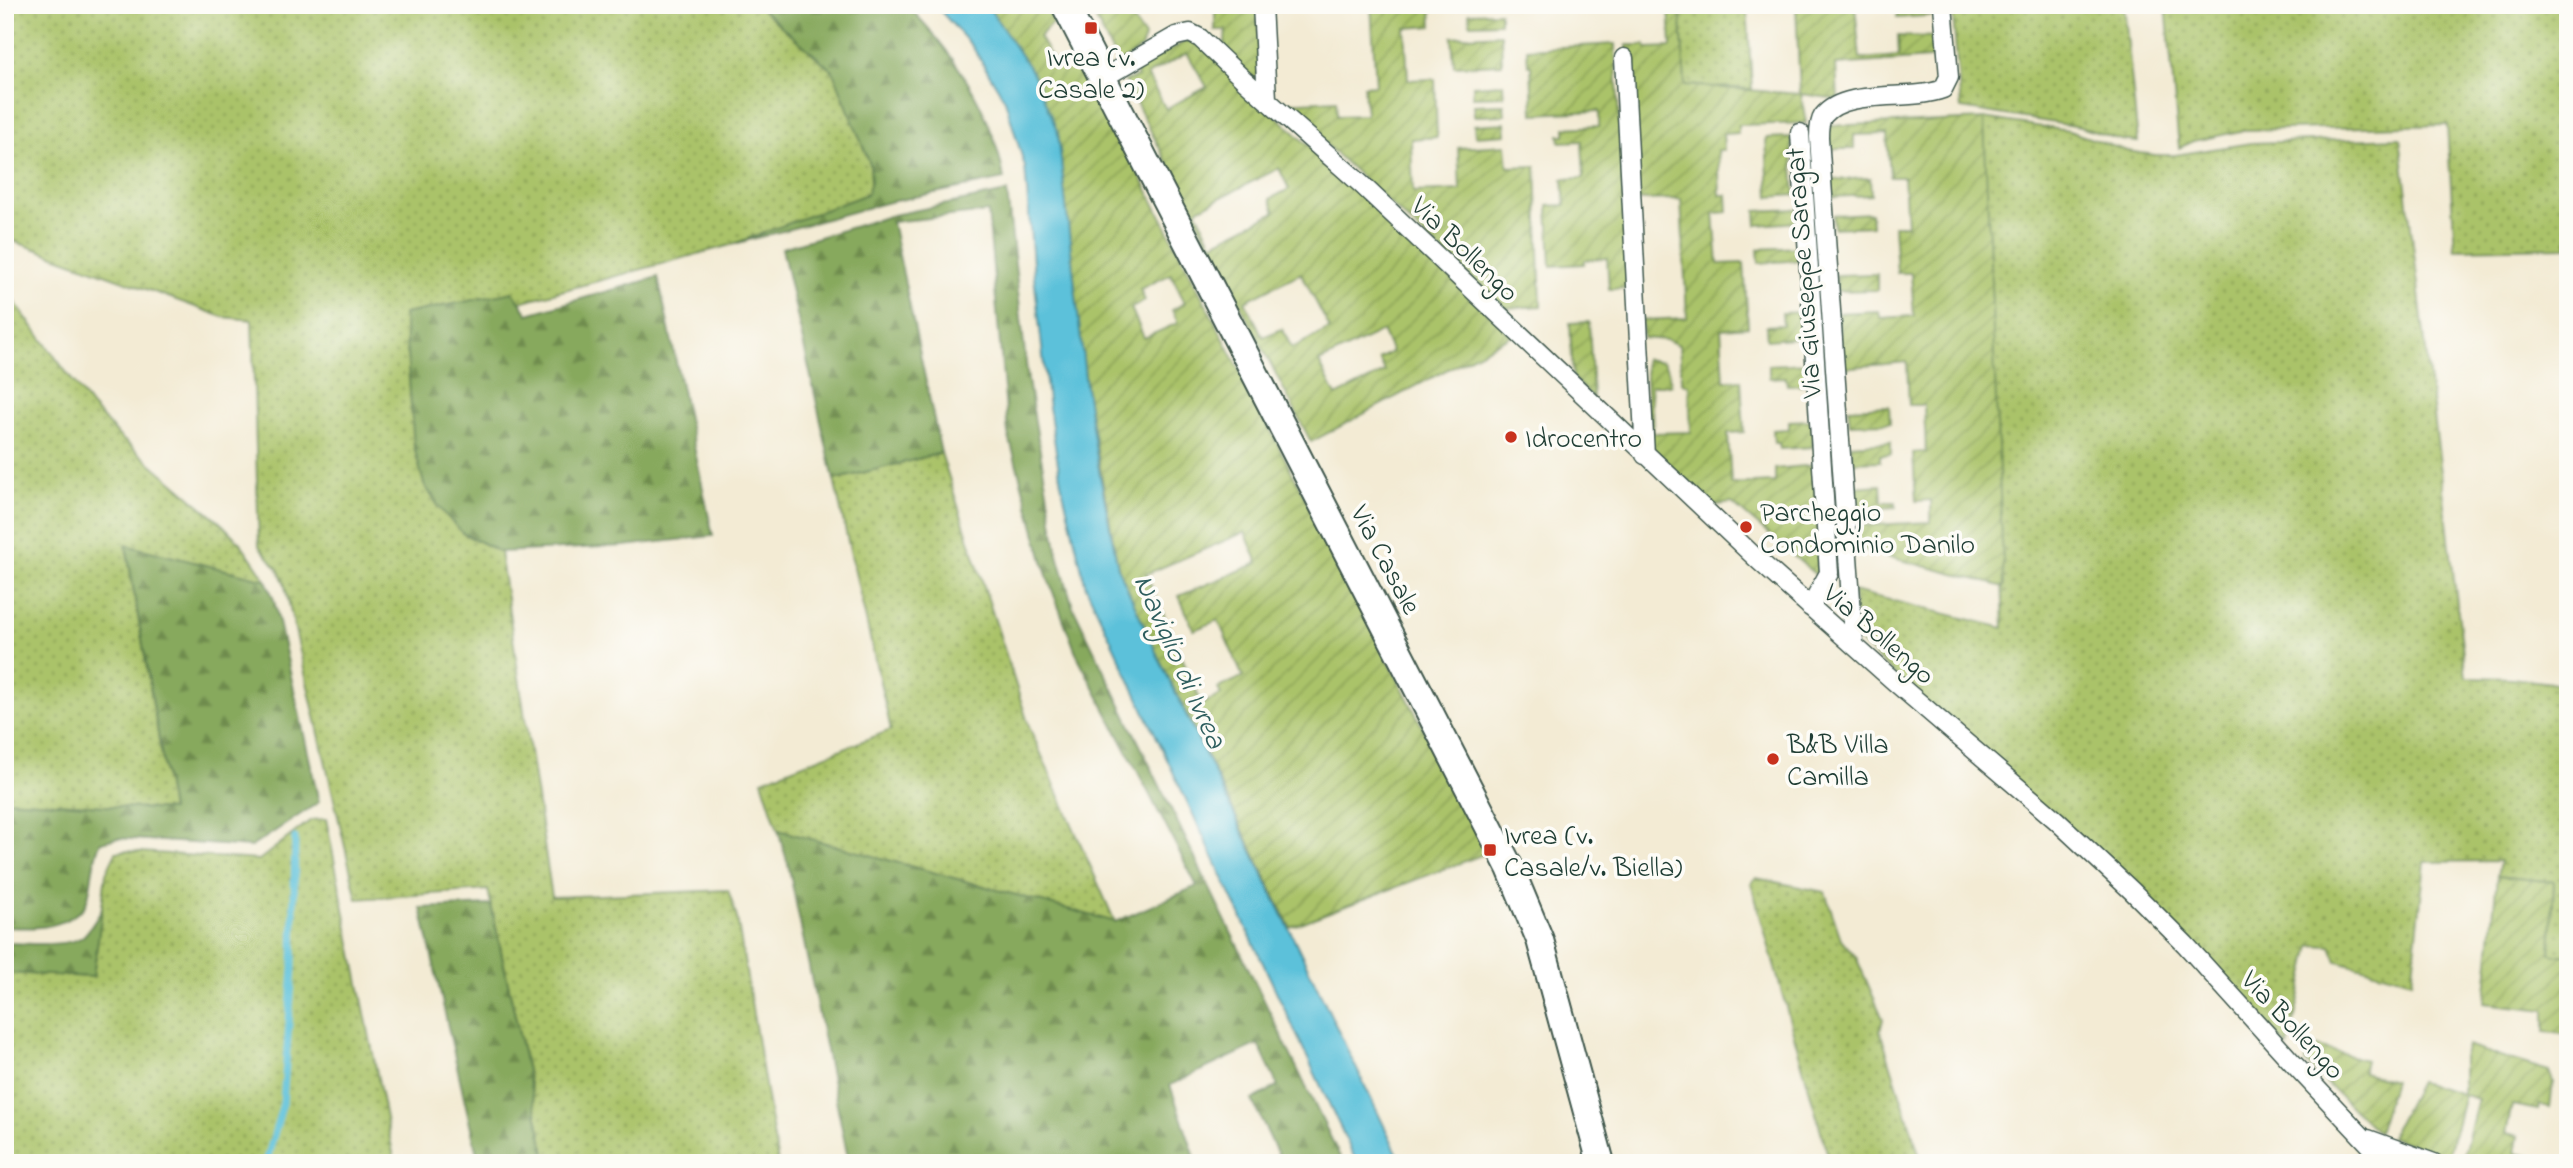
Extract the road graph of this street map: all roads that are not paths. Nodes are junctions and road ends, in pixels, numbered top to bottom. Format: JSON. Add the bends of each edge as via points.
{"nodes":[{"id":1,"x":1065,"y":5,"type":"edge"},
{"id":2,"x":1269,"y":5,"type":"edge"},
{"id":3,"x":1943,"y":5,"type":"edge"},
{"id":4,"x":1262,"y":6,"type":"edge"},
{"id":5,"x":1624,"y":58,"type":"dead end"},
{"id":6,"x":1102,"y":78,"type":"junction"},
{"id":7,"x":1267,"y":99,"type":"junction"},
{"id":8,"x":1800,"y":133,"type":"dead end"},
{"id":9,"x":1645,"y":454,"type":"junction"},
{"id":10,"x":1810,"y":607,"type":"junction"},
{"id":11,"x":1854,"y":643,"type":"junction"},
{"id":12,"x":2366,"y":1139,"type":"junction"},
{"id":13,"x":1601,"y":1163,"type":"edge"},
{"id":14,"x":2387,"y":1163,"type":"edge"},
{"id":15,"x":2434,"y":1163,"type":"edge"}],
"edges":[{"from":1,"to":6,"type":"main road","name":"Via Casale"},
{"from":2,"to":4,"type":"street"},
{"from":3,"to":11,"type":"street","name":"Via Giuseppe Saragat","via":[[1949,77],[1943,89],[1929,95],[1842,103],[1823,117],[1820,125]]},
{"from":4,"to":7,"type":"street"},
{"from":5,"to":9,"type":"street"},
{"from":6,"to":7,"type":"street","name":"Via Bollengo","via":[[1176,36],[1190,33]]},
{"from":6,"to":13,"type":"main road","name":"Via Casale","via":[[1510,868],[1540,940]]},
{"from":7,"to":9,"type":"street","name":"Via Bollengo"},
{"from":8,"to":10,"type":"street","via":[[1829,573]]},
{"from":9,"to":10,"type":"street","name":"Via Bollengo"},
{"from":10,"to":11,"type":"street","name":"Via Bollengo"},
{"from":11,"to":12,"type":"street","name":"Via Bollengo","via":[[2132,891]]},
{"from":12,"to":14,"type":"street"},
{"from":12,"to":15,"type":"street","name":"Via Bollengo"}]}
